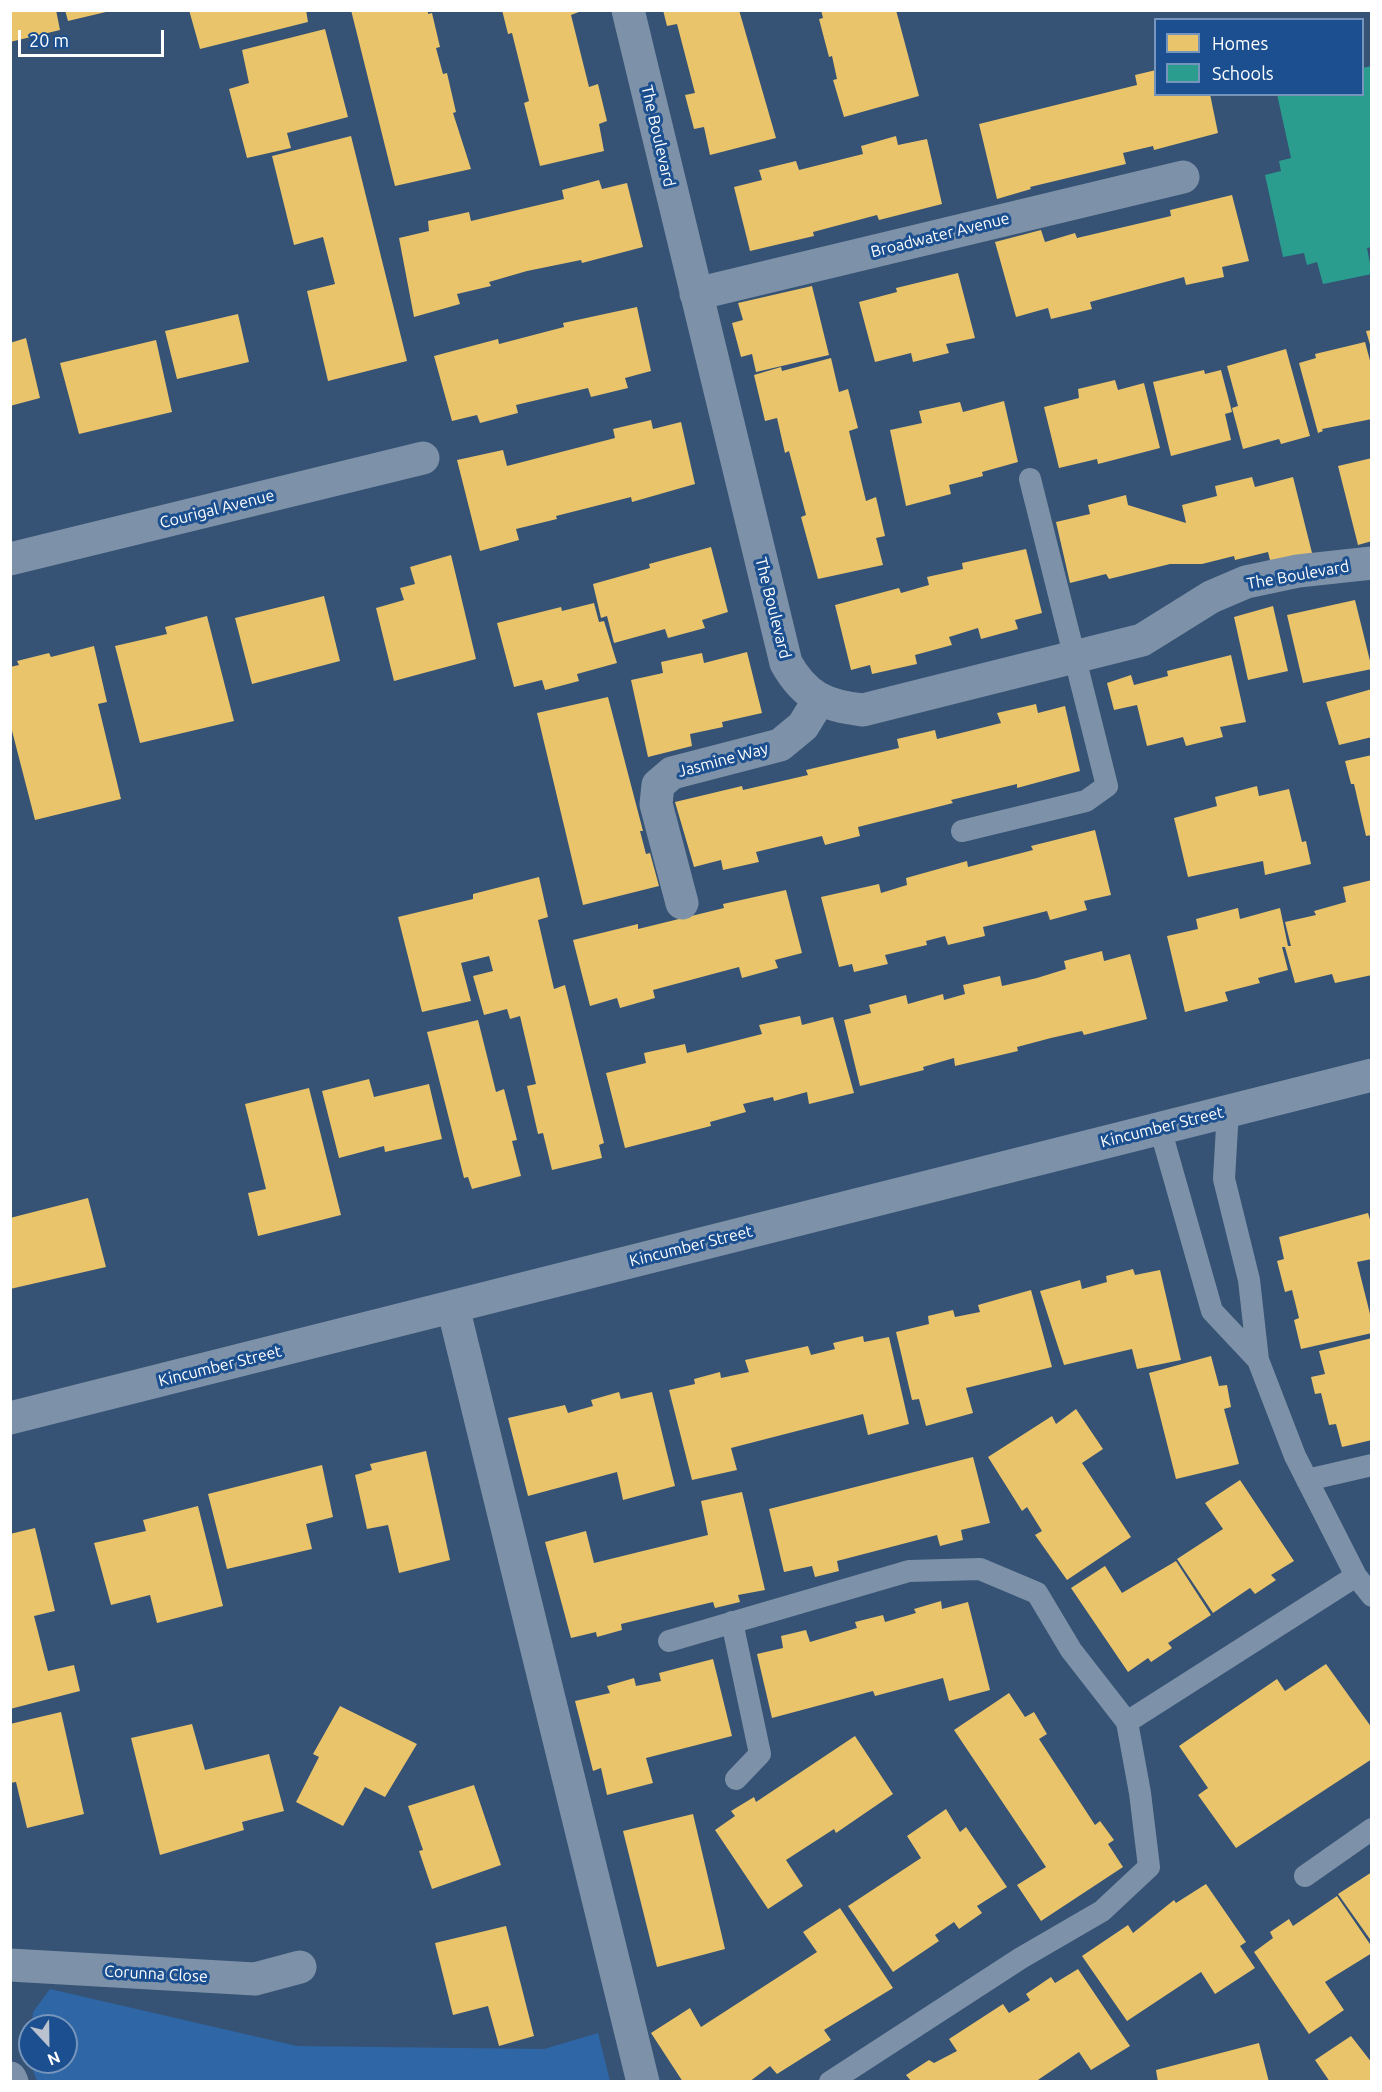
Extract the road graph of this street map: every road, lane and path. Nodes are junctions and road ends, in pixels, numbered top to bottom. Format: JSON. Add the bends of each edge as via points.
{"nodes":[{"id":1,"x":628,"y":10,"type":"edge"},
{"id":2,"x":1183,"y":177,"type":"dead end"},
{"id":3,"x":696,"y":294,"type":"junction"},
{"id":4,"x":423,"y":458,"type":"dead end"},
{"id":5,"x":1029,"y":479,"type":"dead end"},
{"id":6,"x":10,"y":559,"type":"edge"},
{"id":7,"x":1371,"y":563,"type":"edge"},
{"id":8,"x":1074,"y":658,"type":"junction"},
{"id":9,"x":819,"y":700,"type":"junction"},
{"id":10,"x":962,"y":831,"type":"dead end"},
{"id":11,"x":682,"y":903,"type":"dead end"},
{"id":12,"x":1371,"y":1075,"type":"edge"},
{"id":13,"x":1228,"y":1110,"type":"junction"},
{"id":14,"x":1160,"y":1128,"type":"junction"},
{"id":15,"x":453,"y":1307,"type":"junction"},
{"id":16,"x":1258,"y":1360,"type":"junction"},
{"id":17,"x":10,"y":1418,"type":"edge"},
{"id":18,"x":1371,"y":1465,"type":"edge"},
{"id":19,"x":1308,"y":1480,"type":"junction"},
{"id":20,"x":1356,"y":1576,"type":"junction"},
{"id":21,"x":1371,"y":1596,"type":"edge"},
{"id":22,"x":732,"y":1622,"type":"junction"},
{"id":23,"x":669,"y":1641,"type":"dead end"},
{"id":24,"x":1127,"y":1722,"type":"junction"},
{"id":25,"x":736,"y":1779,"type":"dead end"},
{"id":26,"x":1371,"y":1829,"type":"edge"},
{"id":27,"x":1305,"y":1876,"type":"dead end"},
{"id":28,"x":10,"y":1965,"type":"edge"},
{"id":29,"x":300,"y":1967,"type":"dead end"},
{"id":30,"x":643,"y":2082,"type":"edge"},
{"id":31,"x":830,"y":2082,"type":"edge"}],
"edges":[{"from":1,"to":3,"type":"street","name":"The Boulevard"},
{"from":2,"to":3,"type":"street","name":"Broadwater Avenue"},
{"from":3,"to":9,"type":"street","name":"The Boulevard","via":[[786,663],[797,683]]},
{"from":4,"to":6,"type":"street","name":"Courigal Avenue"},
{"from":5,"to":8,"type":"lane"},
{"from":7,"to":8,"type":"street","name":"The Boulevard","via":[[1298,571],[1246,582],[1211,597],[1142,640]]},
{"from":8,"to":9,"type":"street","name":"The Boulevard","via":[[863,710]]},
{"from":8,"to":10,"type":"lane","via":[[1107,786],[1086,801]]},
{"from":9,"to":11,"type":"street","name":"Jasmine Way","via":[[803,726],[780,745],[672,773],[658,785],[656,804]]},
{"from":12,"to":13,"type":"street","name":"Kincumber Street"},
{"from":13,"to":14,"type":"street","name":"Kincumber Street"},
{"from":13,"to":16,"type":"lane","via":[[1224,1179],[1248,1280]]},
{"from":14,"to":15,"type":"street","name":"Kincumber Street"},
{"from":14,"to":16,"type":"lane","via":[[1212,1311]]},
{"from":15,"to":17,"type":"street","name":"Kincumber Street"},
{"from":15,"to":30,"type":"street"},
{"from":16,"to":19,"type":"lane"},
{"from":18,"to":19,"type":"lane"},
{"from":19,"to":20,"type":"lane"},
{"from":20,"to":21,"type":"lane"},
{"from":20,"to":24,"type":"lane"},
{"from":22,"to":23,"type":"lane"},
{"from":22,"to":24,"type":"lane","via":[[909,1570],[980,1569],[1037,1593],[1071,1650]]},
{"from":22,"to":25,"type":"lane","via":[[760,1754]]},
{"from":24,"to":31,"type":"lane","via":[[1149,1867],[1102,1911],[1021,1958]]},
{"from":26,"to":27,"type":"lane"},
{"from":28,"to":29,"type":"street","name":"Corunna Close","via":[[255,1979]]}]}
